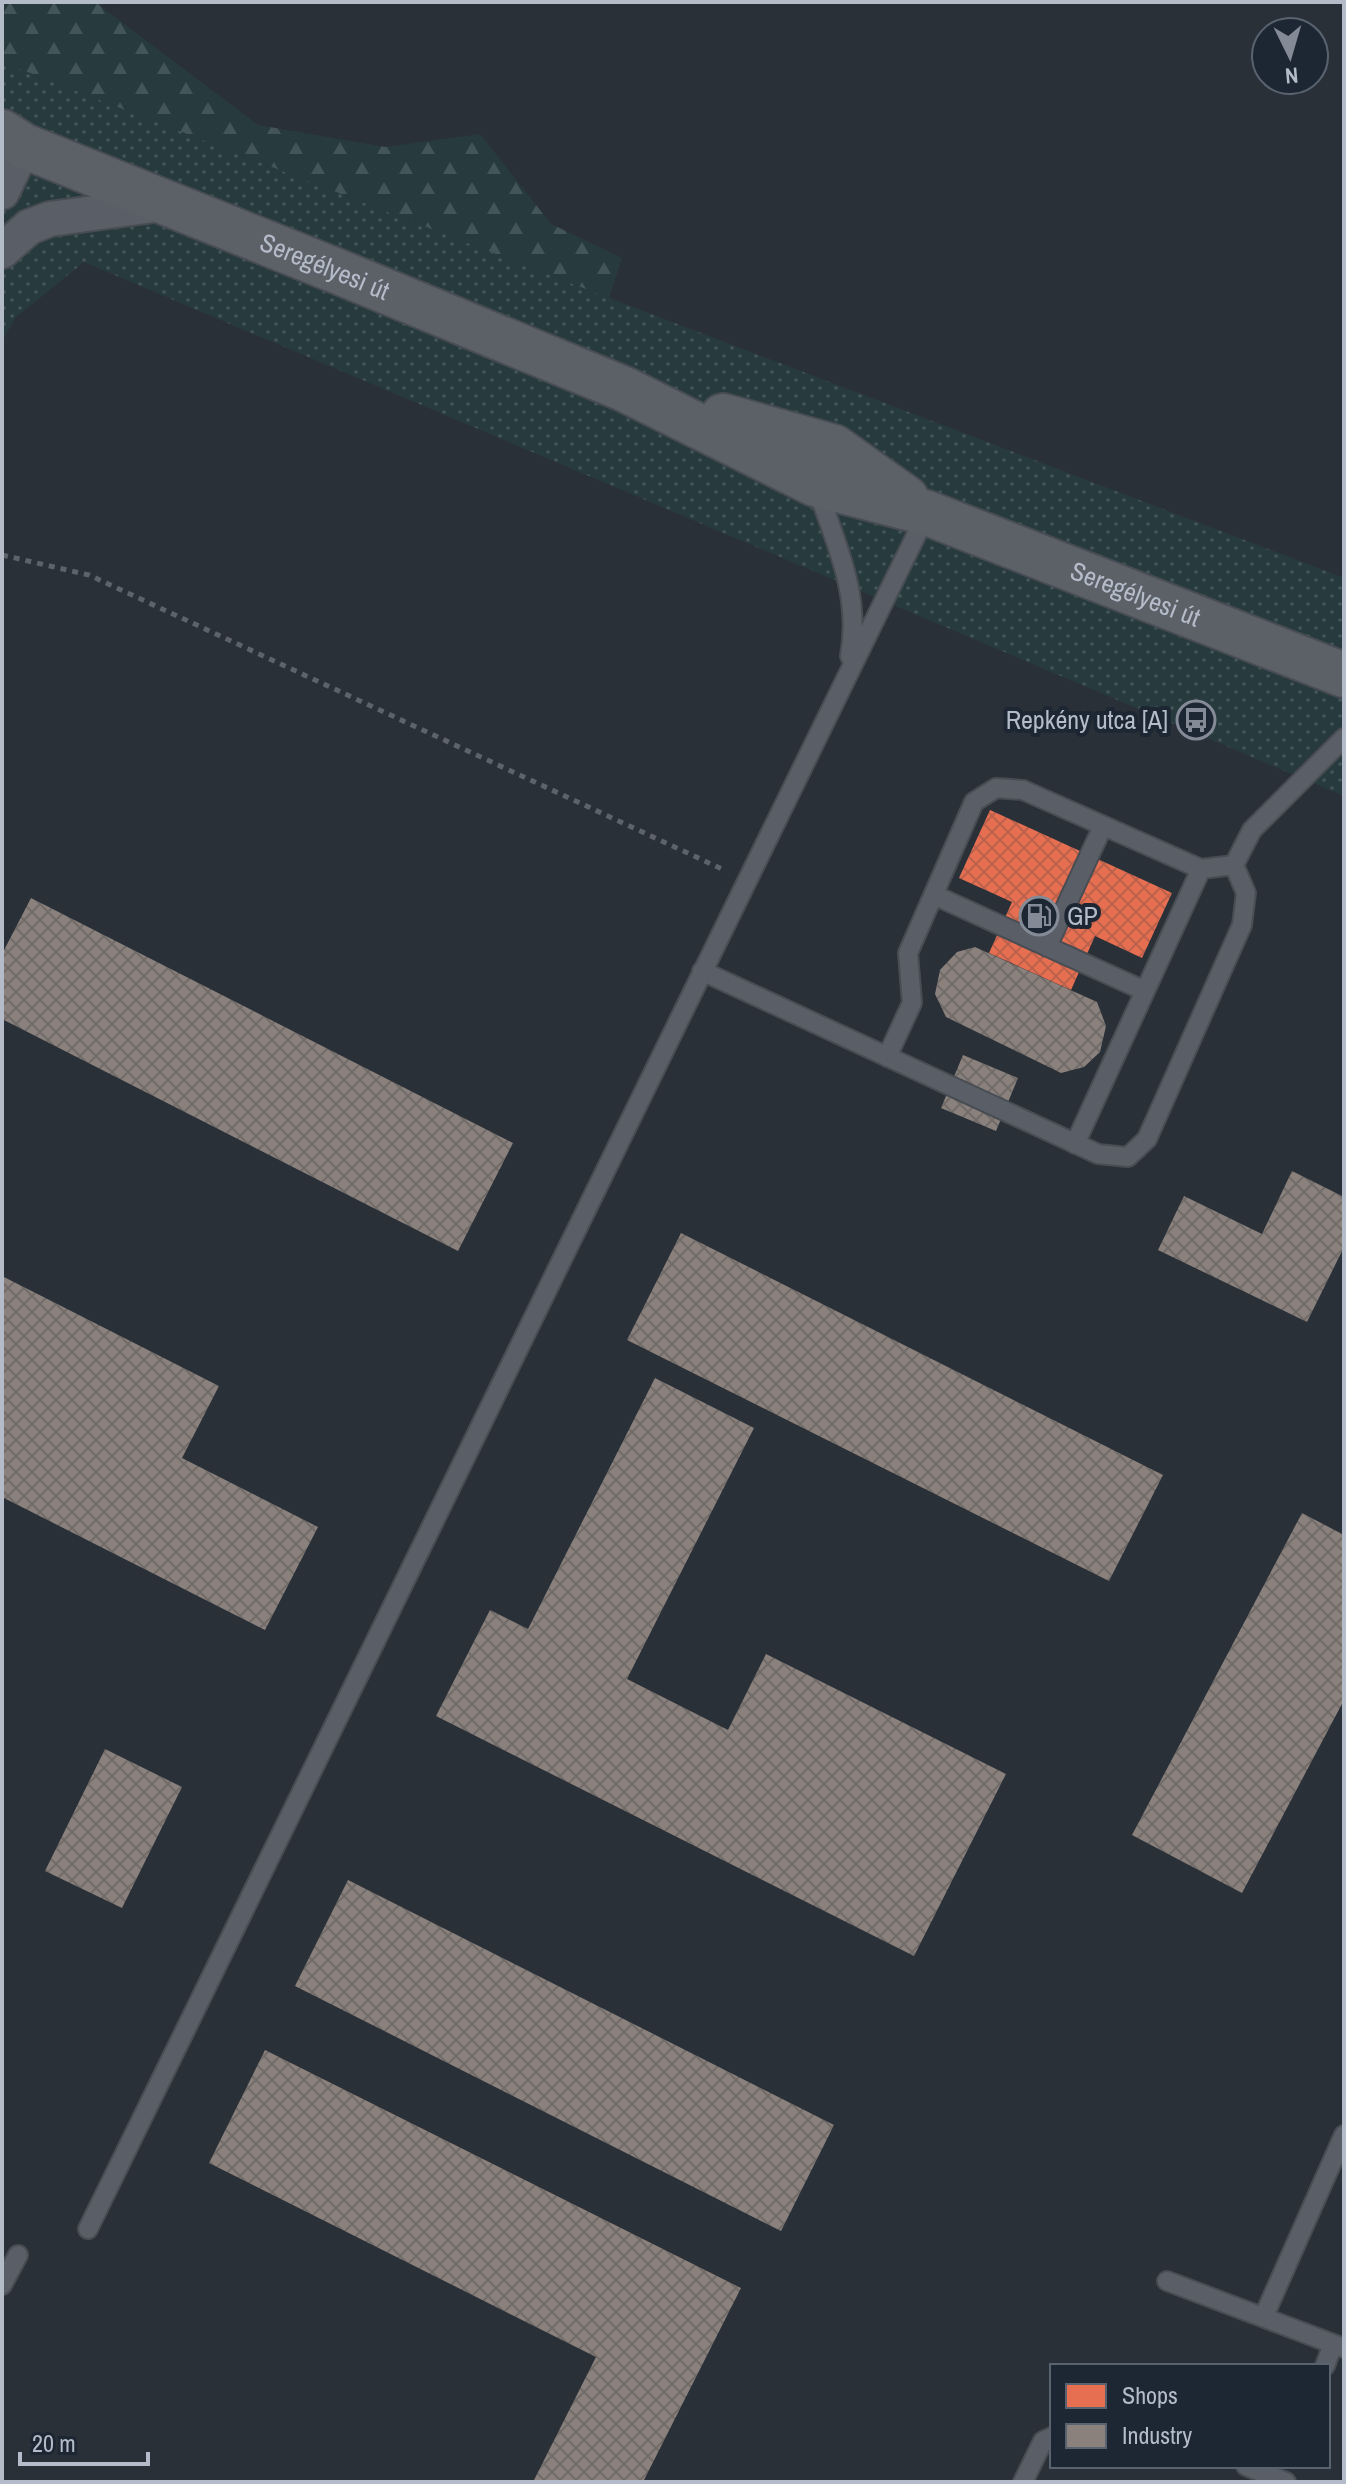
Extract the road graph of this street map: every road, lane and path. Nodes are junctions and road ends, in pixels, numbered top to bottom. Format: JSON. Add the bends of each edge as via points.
{"nodes":[{"id":1,"x":9,"y":141,"type":"edge"},
{"id":2,"x":2,"y":192,"type":"edge"},
{"id":3,"x":168,"y":203,"type":"junction"},
{"id":4,"x":2,"y":251,"type":"edge"},
{"id":5,"x":624,"y":389,"type":"junction"},
{"id":6,"x":815,"y":484,"type":"junction"},
{"id":7,"x":927,"y":513,"type":"junction"},
{"id":8,"x":2,"y":555,"type":"edge"},
{"id":9,"x":1344,"y":675,"type":"edge"},
{"id":10,"x":845,"y":678,"type":"junction"},
{"id":11,"x":1344,"y":738,"type":"edge"},
{"id":12,"x":1103,"y":826,"type":"junction"},
{"id":13,"x":1234,"y":865,"type":"junction"},
{"id":14,"x":1201,"y":869,"type":"junction"},
{"id":15,"x":747,"y":880,"type":"junction"},
{"id":16,"x":934,"y":895,"type":"junction"},
{"id":17,"x":1047,"y":947,"type":"junction"},
{"id":18,"x":702,"y":971,"type":"junction"},
{"id":19,"x":1145,"y":991,"type":"junction"},
{"id":20,"x":887,"y":1057,"type":"junction"},
{"id":21,"x":1075,"y":1144,"type":"junction"},
{"id":22,"x":1344,"y":2135,"type":"edge"},
{"id":23,"x":88,"y":2229,"type":"dead end"},
{"id":24,"x":18,"y":2255,"type":"dead end"},
{"id":25,"x":1167,"y":2281,"type":"dead end"},
{"id":26,"x":2,"y":2285,"type":"edge"},
{"id":27,"x":1264,"y":2316,"type":"junction"},
{"id":28,"x":1338,"y":2346,"type":"edge"},
{"id":29,"x":1326,"y":2364,"type":"edge"},
{"id":30,"x":1050,"y":2438,"type":"edge"},
{"id":31,"x":1252,"y":2468,"type":"edge"},
{"id":32,"x":1285,"y":2478,"type":"edge"},
{"id":33,"x":1023,"y":2482,"type":"edge"}],
"edges":[{"from":1,"to":2,"type":"street"},
{"from":1,"to":3,"type":"main road","name":"Seregélyesi út"},
{"from":3,"to":4,"type":"street","via":[[50,219],[29,227]]},
{"from":3,"to":5,"type":"main road","name":"Seregélyesi út"},
{"from":5,"to":6,"type":"main road","name":"Seregélyesi út"},
{"from":5,"to":7,"type":"main road","name":"Seregélyesi út","via":[[834,447]]},
{"from":6,"to":7,"type":"main road","name":"Seregélyesi út"},
{"from":6,"to":10,"type":"lane","via":[[850,586],[855,630]]},
{"from":7,"to":9,"type":"main road","name":"Seregélyesi út"},
{"from":7,"to":10,"type":"lane"},
{"from":8,"to":15,"type":"path","via":[[89,575]]},
{"from":10,"to":15,"type":"lane"},
{"from":11,"to":13,"type":"lane","via":[[1252,830]]},
{"from":12,"to":14,"type":"lane"},
{"from":12,"to":16,"type":"lane","via":[[1023,790],[996,788],[974,802]]},
{"from":12,"to":17,"type":"lane"},
{"from":13,"to":14,"type":"lane"},
{"from":13,"to":21,"type":"lane","via":[[1246,893],[1242,925],[1147,1139],[1128,1157],[1098,1154]]},
{"from":14,"to":19,"type":"lane"},
{"from":15,"to":18,"type":"lane"},
{"from":16,"to":17,"type":"lane"},
{"from":16,"to":20,"type":"lane","via":[[908,953],[912,1003]]},
{"from":17,"to":19,"type":"lane"},
{"from":18,"to":20,"type":"lane"},
{"from":18,"to":23,"type":"lane"},
{"from":19,"to":21,"type":"lane"},
{"from":20,"to":21,"type":"lane"},
{"from":22,"to":27,"type":"lane"},
{"from":24,"to":26,"type":"lane"},
{"from":25,"to":27,"type":"lane"},
{"from":27,"to":28,"type":"lane"},
{"from":28,"to":29,"type":"lane"},
{"from":30,"to":33,"type":"lane","via":[[1043,2441]]},
{"from":31,"to":32,"type":"lane"}]}
